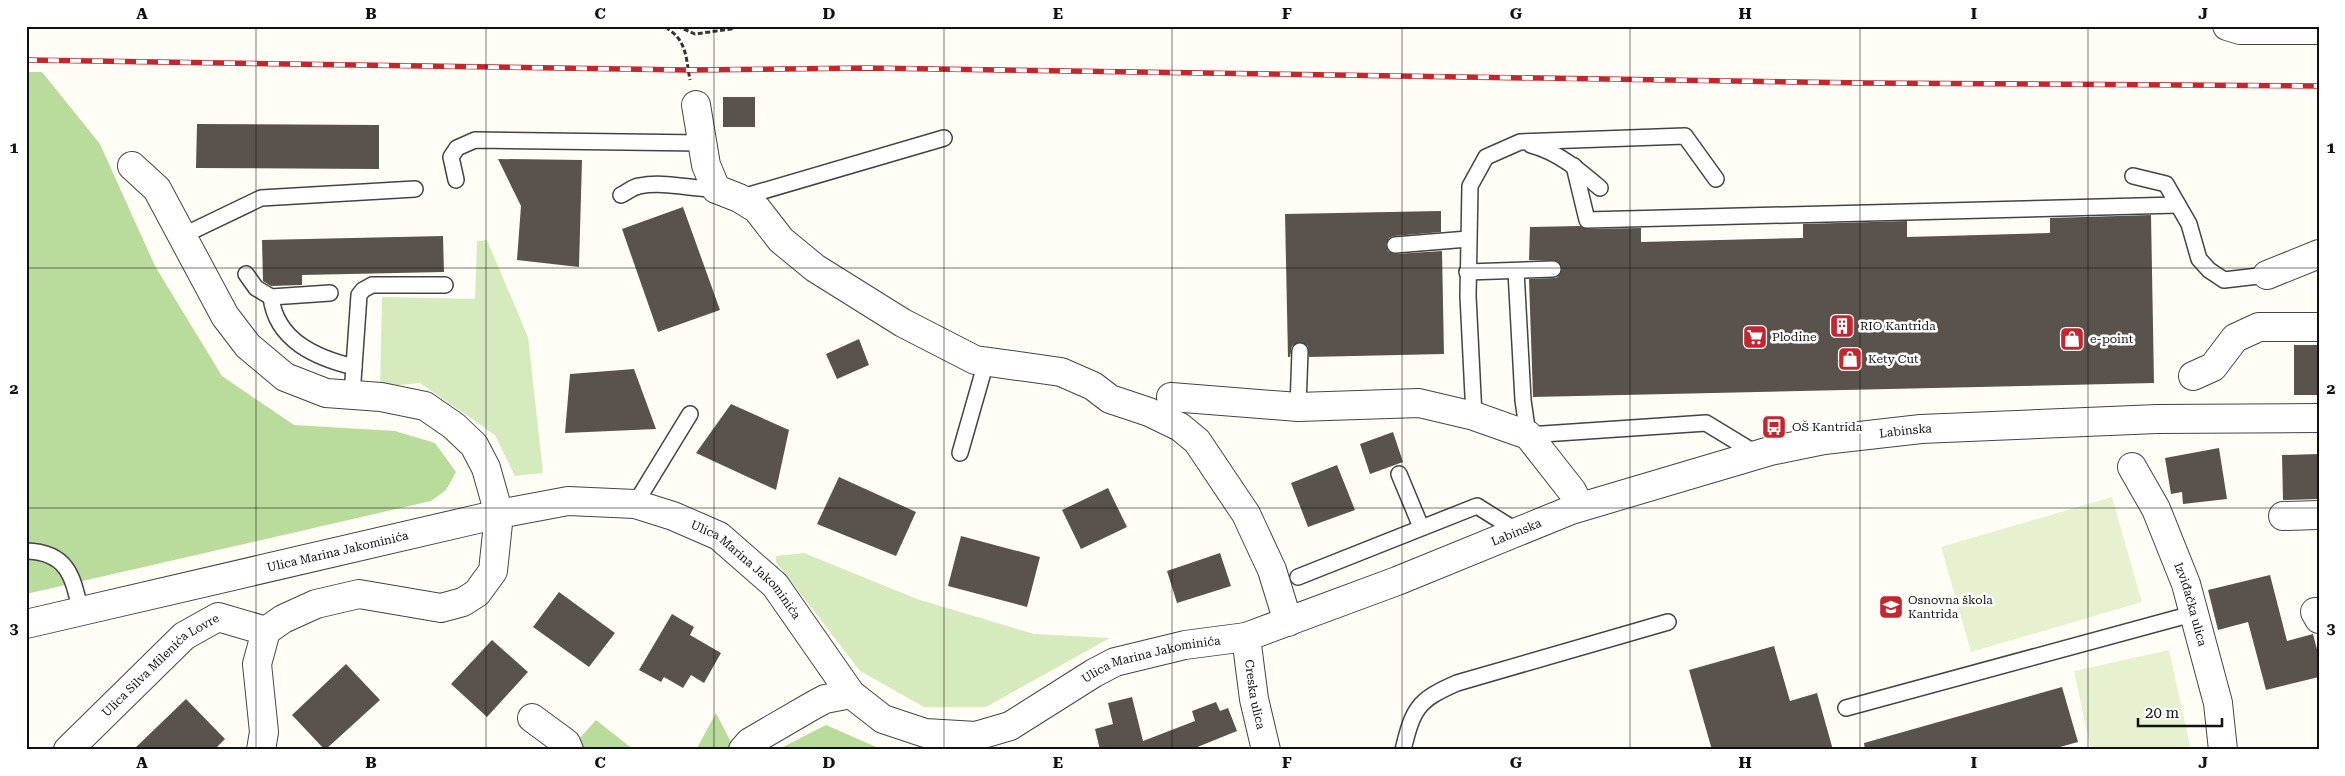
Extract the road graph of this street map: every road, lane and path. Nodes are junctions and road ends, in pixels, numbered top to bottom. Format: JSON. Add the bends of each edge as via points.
{"nodes":[{"id":1,"x":669,"y":26,"type":"edge"},
{"id":2,"x":677,"y":26,"type":"edge"},
{"id":3,"x":738,"y":26,"type":"edge"},
{"id":4,"x":2227,"y":26,"type":"edge"},
{"id":5,"x":2319,"y":30,"type":"edge"},
{"id":6,"x":696,"y":105,"type":"joint"},
{"id":7,"x":944,"y":138,"type":"dead end"},
{"id":8,"x":702,"y":142,"type":"junction"},
{"id":9,"x":1520,"y":142,"type":"junction"},
{"id":10,"x":132,"y":166,"type":"dead end"},
{"id":11,"x":1574,"y":166,"type":"junction"},
{"id":12,"x":2133,"y":176,"type":"dead end"},
{"id":13,"x":1716,"y":179,"type":"dead end"},
{"id":14,"x":456,"y":180,"type":"dead end"},
{"id":15,"x":1600,"y":188,"type":"dead end"},
{"id":16,"x":415,"y":189,"type":"dead end"},
{"id":17,"x":727,"y":193,"type":"junction"},
{"id":18,"x":621,"y":195,"type":"dead end"},
{"id":19,"x":2178,"y":206,"type":"junction"},
{"id":20,"x":182,"y":236,"type":"junction"},
{"id":21,"x":1468,"y":239,"type":"junction"},
{"id":22,"x":1395,"y":245,"type":"dead end"},
{"id":23,"x":2319,"y":254,"type":"edge"},
{"id":24,"x":1553,"y":269,"type":"dead end"},
{"id":25,"x":1516,"y":270,"type":"junction"},
{"id":26,"x":1467,"y":272,"type":"junction"},
{"id":27,"x":246,"y":274,"type":"dead end"},
{"id":28,"x":2267,"y":275,"type":"joint"},
{"id":29,"x":445,"y":284,"type":"dead end"},
{"id":30,"x":330,"y":293,"type":"dead end"},
{"id":31,"x":270,"y":297,"type":"junction"},
{"id":32,"x":2319,"y":327,"type":"edge"},
{"id":33,"x":1300,"y":351,"type":"dead end"},
{"id":34,"x":986,"y":362,"type":"junction"},
{"id":35,"x":354,"y":367,"type":"junction"},
{"id":36,"x":2194,"y":376,"type":"dead end"},
{"id":37,"x":352,"y":395,"type":"junction"},
{"id":38,"x":1171,"y":397,"type":"dead end"},
{"id":39,"x":1298,"y":406,"type":"junction"},
{"id":40,"x":690,"y":414,"type":"dead end"},
{"id":41,"x":1474,"y":416,"type":"junction"},
{"id":42,"x":2319,"y":418,"type":"edge"},
{"id":43,"x":1528,"y":435,"type":"junction"},
{"id":44,"x":960,"y":453,"type":"dead end"},
{"id":45,"x":1757,"y":454,"type":"junction"},
{"id":46,"x":2132,"y":467,"type":"dead end"},
{"id":47,"x":1399,"y":474,"type":"dead end"},
{"id":48,"x":635,"y":504,"type":"junction"},
{"id":49,"x":1580,"y":507,"type":"junction"},
{"id":50,"x":499,"y":514,"type":"junction"},
{"id":51,"x":2319,"y":515,"type":"edge"},
{"id":52,"x":2283,"y":516,"type":"dead end"},
{"id":53,"x":1421,"y":527,"type":"junction"},
{"id":54,"x":1517,"y":531,"type":"junction"},
{"id":55,"x":26,"y":551,"type":"edge"},
{"id":56,"x":1298,"y":578,"type":"dead end"},
{"id":57,"x":1397,"y":581,"type":"joint"},
{"id":58,"x":81,"y":613,"type":"junction"},
{"id":59,"x":2192,"y":614,"type":"junction"},
{"id":60,"x":1288,"y":622,"type":"junction"},
{"id":61,"x":1668,"y":622,"type":"dead end"},
{"id":62,"x":26,"y":624,"type":"edge"},
{"id":63,"x":266,"y":631,"type":"junction"},
{"id":64,"x":1246,"y":637,"type":"junction"},
{"id":65,"x":851,"y":694,"type":"junction"},
{"id":66,"x":1846,"y":708,"type":"dead end"},
{"id":67,"x":532,"y":718,"type":"dead end"},
{"id":68,"x":68,"y":750,"type":"edge"},
{"id":69,"x":261,"y":750,"type":"edge"},
{"id":70,"x":569,"y":750,"type":"edge"},
{"id":71,"x":743,"y":750,"type":"edge"},
{"id":72,"x":1266,"y":750,"type":"edge"},
{"id":73,"x":1403,"y":750,"type":"edge"},
{"id":74,"x":2223,"y":750,"type":"edge"}],
"edges":[{"from":1,"to":6,"type":"path","via":[[668,29],[686,49]]},
{"from":2,"to":3,"type":"path","via":[[695,34]]},
{"from":4,"to":5,"type":"street","via":[[2240,30]]},
{"from":6,"to":8,"type":"street"},
{"from":7,"to":17,"type":"lane"},
{"from":8,"to":14,"type":"lane","via":[[476,140],[457,148],[451,158]]},
{"from":8,"to":17,"type":"street","via":[[706,165]]},
{"from":9,"to":11,"type":"lane","via":[[1542,148]]},
{"from":9,"to":13,"type":"lane","via":[[1685,136]]},
{"from":9,"to":21,"type":"lane","via":[[1486,157],[1470,186]]},
{"from":10,"to":20,"type":"street","via":[[156,189]]},
{"from":11,"to":15,"type":"lane"},
{"from":11,"to":19,"type":"lane","via":[[1587,220]]},
{"from":12,"to":19,"type":"lane","via":[[2166,184]]},
{"from":16,"to":20,"type":"lane","via":[[261,198]]},
{"from":17,"to":18,"type":"lane","via":[[670,185],[638,186]]},
{"from":17,"to":34,"type":"street","via":[[757,209],[781,240],[815,268],[903,323],[975,360]]},
{"from":19,"to":28,"type":"lane","via":[[2189,224],[2199,258],[2209,270],[2224,280]]},
{"from":20,"to":37,"type":"street","via":[[225,316],[248,346],[285,377],[326,393]]},
{"from":21,"to":22,"type":"lane"},
{"from":21,"to":26,"type":"lane"},
{"from":23,"to":28,"type":"street"},
{"from":24,"to":25,"type":"lane"},
{"from":25,"to":26,"type":"lane"},
{"from":25,"to":43,"type":"lane"},
{"from":26,"to":41,"type":"lane"},
{"from":27,"to":31,"type":"lane","via":[[256,288]]},
{"from":29,"to":35,"type":"lane","via":[[372,285],[363,290],[359,295]]},
{"from":30,"to":31,"type":"lane"},
{"from":31,"to":35,"type":"lane","via":[[278,323],[290,336],[325,360]]},
{"from":32,"to":36,"type":"street","via":[[2259,327],[2235,338],[2213,367]]},
{"from":33,"to":39,"type":"lane"},
{"from":34,"to":44,"type":"lane"},
{"from":34,"to":60,"type":"street","via":[[1061,372],[1093,386],[1110,398],[1180,426],[1197,441],[1246,514],[1272,570]]},
{"from":35,"to":37,"type":"lane"},
{"from":37,"to":50,"type":"street","via":[[425,406],[454,426],[474,444],[486,468]]},
{"from":38,"to":39,"type":"street"},
{"from":39,"to":41,"type":"street","via":[[1418,403]]},
{"from":40,"to":48,"type":"lane"},
{"from":41,"to":43,"type":"street"},
{"from":42,"to":45,"type":"street","name":"Labinska","via":[[2137,420],[1921,429],[1824,440]]},
{"from":43,"to":45,"type":"lane","via":[[1706,423]]},
{"from":43,"to":49,"type":"street","via":[[1572,491]]},
{"from":45,"to":49,"type":"street","name":"Labinska"},
{"from":46,"to":59,"type":"street","name":"Izviđačka ulica","via":[[2156,509],[2186,584]]},
{"from":47,"to":53,"type":"lane"},
{"from":48,"to":50,"type":"street","name":"Ulica Marina Jakominića","via":[[568,501]]},
{"from":48,"to":65,"type":"street","name":"Ulica Marina Jakominića","via":[[719,536],[740,554],[774,585]]},
{"from":49,"to":54,"type":"street","name":"Labinska"},
{"from":50,"to":58,"type":"street","name":"Ulica Marina Jakominića"},
{"from":50,"to":63,"type":"street","via":[[493,571],[477,593],[463,602],[441,608],[359,594],[316,604]]},
{"from":51,"to":52,"type":"street"},
{"from":53,"to":54,"type":"lane","via":[[1477,506]]},
{"from":53,"to":56,"type":"lane"},
{"from":54,"to":57,"type":"street","name":"Labinska"},
{"from":55,"to":58,"type":"lane","via":[[54,557],[64,564],[74,580]]},
{"from":57,"to":60,"type":"street","name":"Ulica Marina Jakominića"},
{"from":58,"to":62,"type":"street","name":"Ulica Marina Jakominića"},
{"from":59,"to":66,"type":"lane"},
{"from":59,"to":74,"type":"street","name":"Izviđačka ulica","via":[[2218,702]]},
{"from":60,"to":64,"type":"street","name":"Ulica Marina Jakominića"},
{"from":61,"to":73,"type":"lane","via":[[1457,683],[1429,695],[1414,713]]},
{"from":63,"to":68,"type":"street","name":"Ulica Silva Milenića Lovre","via":[[218,617],[184,636]]},
{"from":63,"to":69,"type":"street","via":[[257,664],[264,732]]},
{"from":64,"to":65,"type":"street","name":"Ulica Marina Jakominića","via":[[1185,645],[1115,662],[1010,726],[976,736],[925,733],[884,719]]},
{"from":64,"to":72,"type":"street","name":"Creska ulica","via":[[1254,699]]},
{"from":65,"to":71,"type":"street","via":[[825,699],[750,742]]},
{"from":67,"to":70,"type":"street","via":[[566,743]]}]}
